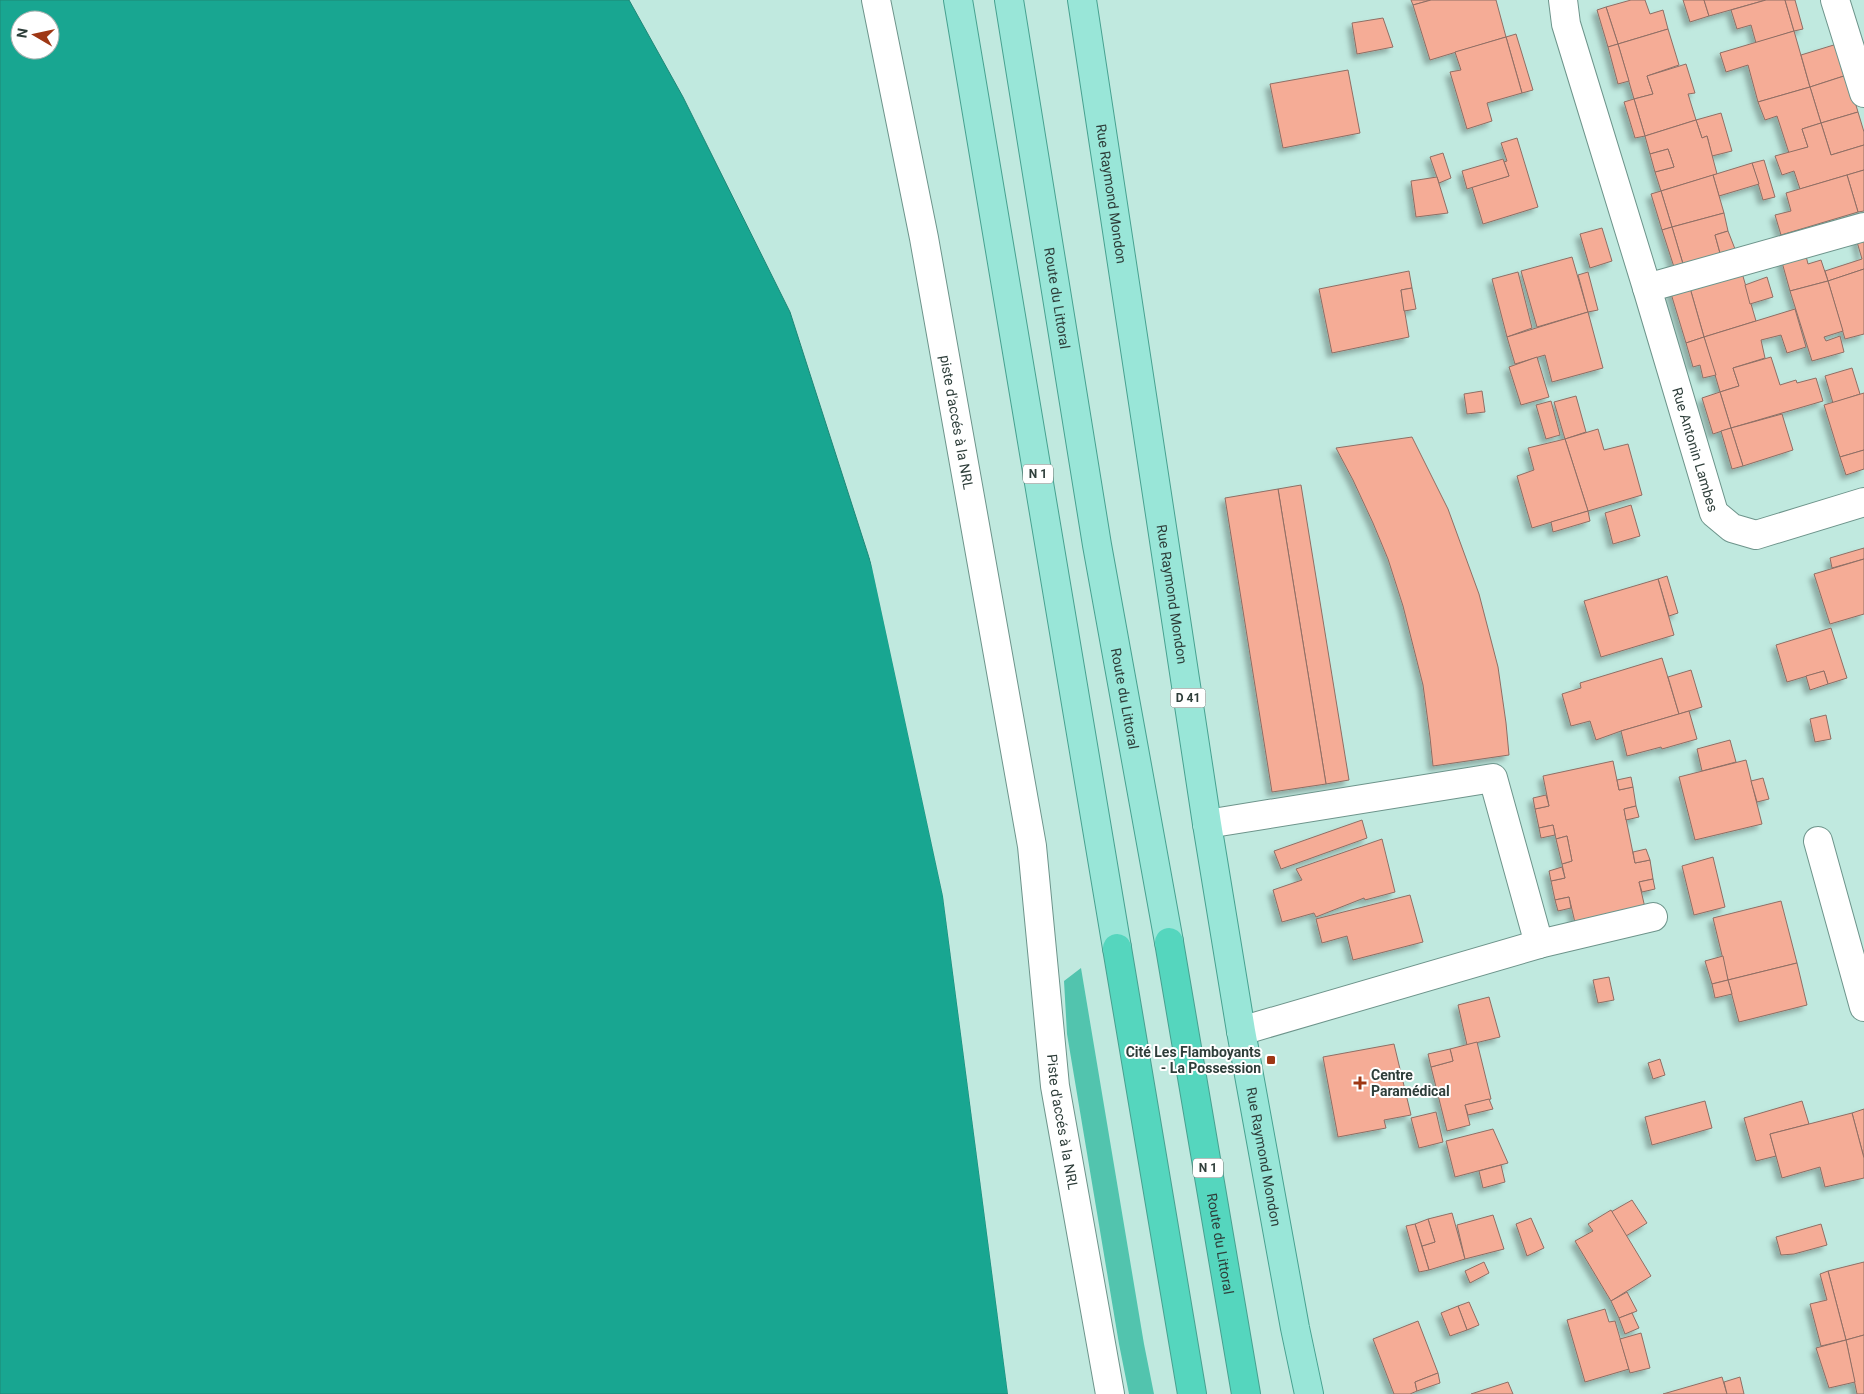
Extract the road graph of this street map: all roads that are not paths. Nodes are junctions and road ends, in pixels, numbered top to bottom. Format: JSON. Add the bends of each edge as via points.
{"nodes":[{"id":1,"x":876,"y":0,"type":"edge"},
{"id":2,"x":958,"y":0,"type":"edge"},
{"id":3,"x":1009,"y":0,"type":"edge"},
{"id":4,"x":1082,"y":0,"type":"edge"},
{"id":5,"x":1563,"y":0,"type":"edge"},
{"id":6,"x":1835,"y":0,"type":"edge"},
{"id":7,"x":1864,"y":93,"type":"edge"},
{"id":8,"x":1864,"y":227,"type":"edge"},
{"id":9,"x":1647,"y":288,"type":"junction"},
{"id":10,"x":1864,"y":502,"type":"edge"},
{"id":11,"x":1207,"y":824,"type":"junction"},
{"id":12,"x":1818,"y":841,"type":"dead end"},
{"id":13,"x":1032,"y":846,"type":"joint"},
{"id":14,"x":1652,"y":917,"type":"dead end"},
{"id":15,"x":1169,"y":942,"type":"joint"},
{"id":16,"x":1539,"y":944,"type":"junction"},
{"id":17,"x":1117,"y":948,"type":"joint"},
{"id":18,"x":1864,"y":1007,"type":"edge"},
{"id":19,"x":1241,"y":1031,"type":"junction"},
{"id":20,"x":1110,"y":1394,"type":"edge"},
{"id":21,"x":1192,"y":1394,"type":"edge"},
{"id":22,"x":1246,"y":1394,"type":"edge"},
{"id":23,"x":1309,"y":1394,"type":"edge"}],
"edges":[{"from":1,"to":13,"type":"street","name":"piste d'accés à la NRL","via":[[924,238]]},
{"from":2,"to":17,"type":"main road","number":"N 1"},
{"from":3,"to":15,"type":"main road","name":"Route du Littoral","number":"N 1","via":[[1097,545]]},
{"from":4,"to":11,"type":"main road","name":"Rue Raymond Mondon","number":"D 41"},
{"from":5,"to":9,"type":"street","name":"Rue Antonin Lambes","via":[[1566,24]]},
{"from":6,"to":7,"type":"street"},
{"from":8,"to":9,"type":"street"},
{"from":9,"to":10,"type":"street","name":"Rue Antonin Lambes","via":[[1714,513],[1732,528],[1756,535]]},
{"from":11,"to":16,"type":"street","via":[[1493,778]]},
{"from":11,"to":19,"type":"main road","name":"Rue Raymond Mondon","number":"D 41"},
{"from":12,"to":18,"type":"street"},
{"from":13,"to":20,"type":"street","name":"Piste d'accés à la NRL","via":[[1055,1086]]},
{"from":14,"to":16,"type":"street"},
{"from":15,"to":22,"type":"highway","name":"Route du Littoral","number":"N 1"},
{"from":16,"to":19,"type":"street"},
{"from":17,"to":21,"type":"highway","number":"N 1"},
{"from":19,"to":23,"type":"main road","name":"Rue Raymond Mondon","number":"D 41"}]}
